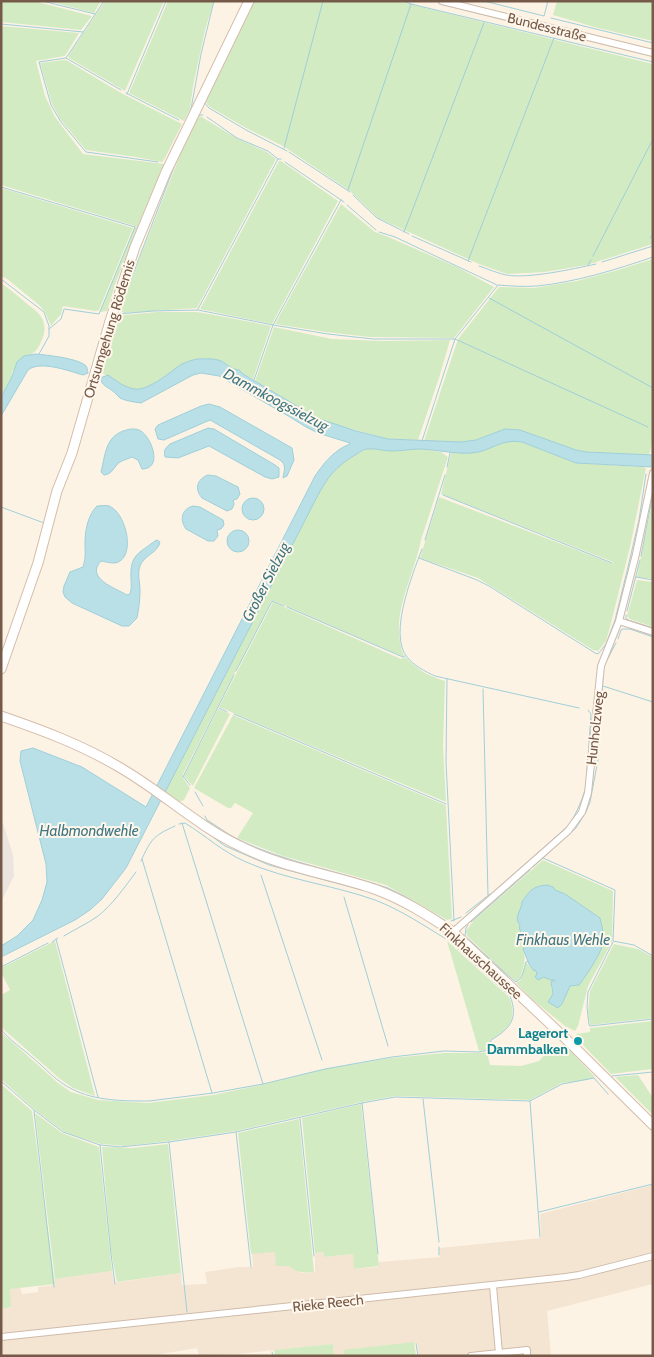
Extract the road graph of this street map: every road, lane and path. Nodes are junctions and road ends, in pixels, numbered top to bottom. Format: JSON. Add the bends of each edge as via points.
{"nodes":[{"id":1,"x":249,"y":1,"type":"edge"},
{"id":2,"x":442,"y":1,"type":"edge"},
{"id":3,"x":653,"y":53,"type":"edge"},
{"id":4,"x":653,"y":473,"type":"edge"},
{"id":5,"x":619,"y":621,"type":"junction"},
{"id":6,"x":653,"y":632,"type":"edge"},
{"id":7,"x":1,"y":669,"type":"edge"},
{"id":8,"x":1,"y":716,"type":"edge"},
{"id":9,"x":453,"y":932,"type":"junction"},
{"id":10,"x":653,"y":1125,"type":"edge"},
{"id":11,"x":653,"y":1256,"type":"edge"},
{"id":12,"x":492,"y":1286,"type":"junction"},
{"id":13,"x":1,"y":1337,"type":"edge"},
{"id":14,"x":499,"y":1353,"type":"junction"},
{"id":15,"x":471,"y":1356,"type":"edge"},
{"id":16,"x":527,"y":1356,"type":"edge"}],
"edges":[{"from":1,"to":7,"type":"street","name":"Ortsumgehung Rödemis","via":[[166,172],[135,247],[72,453],[57,491],[38,563]]},
{"from":2,"to":3,"type":"street","name":"Bundesstraße"},
{"from":4,"to":5,"type":"street","name":"Hunholzweg"},
{"from":5,"to":6,"type":"street"},
{"from":5,"to":9,"type":"street","name":"Hunholzweg","via":[[601,666],[588,793],[582,812],[568,831]]},
{"from":8,"to":9,"type":"street","name":"Finkhauschaussee","via":[[75,744],[121,767],[200,823],[240,846],[275,861],[378,891],[422,912]]},
{"from":9,"to":10,"type":"street","name":"Finkhauschaussee"},
{"from":11,"to":12,"type":"street","name":"Rieke Reech","via":[[579,1275]]},
{"from":12,"to":13,"type":"street","name":"Rieke Reech"},
{"from":12,"to":14,"type":"street"},
{"from":14,"to":15,"type":"street"},
{"from":14,"to":16,"type":"street","via":[[527,1350]]}]}
